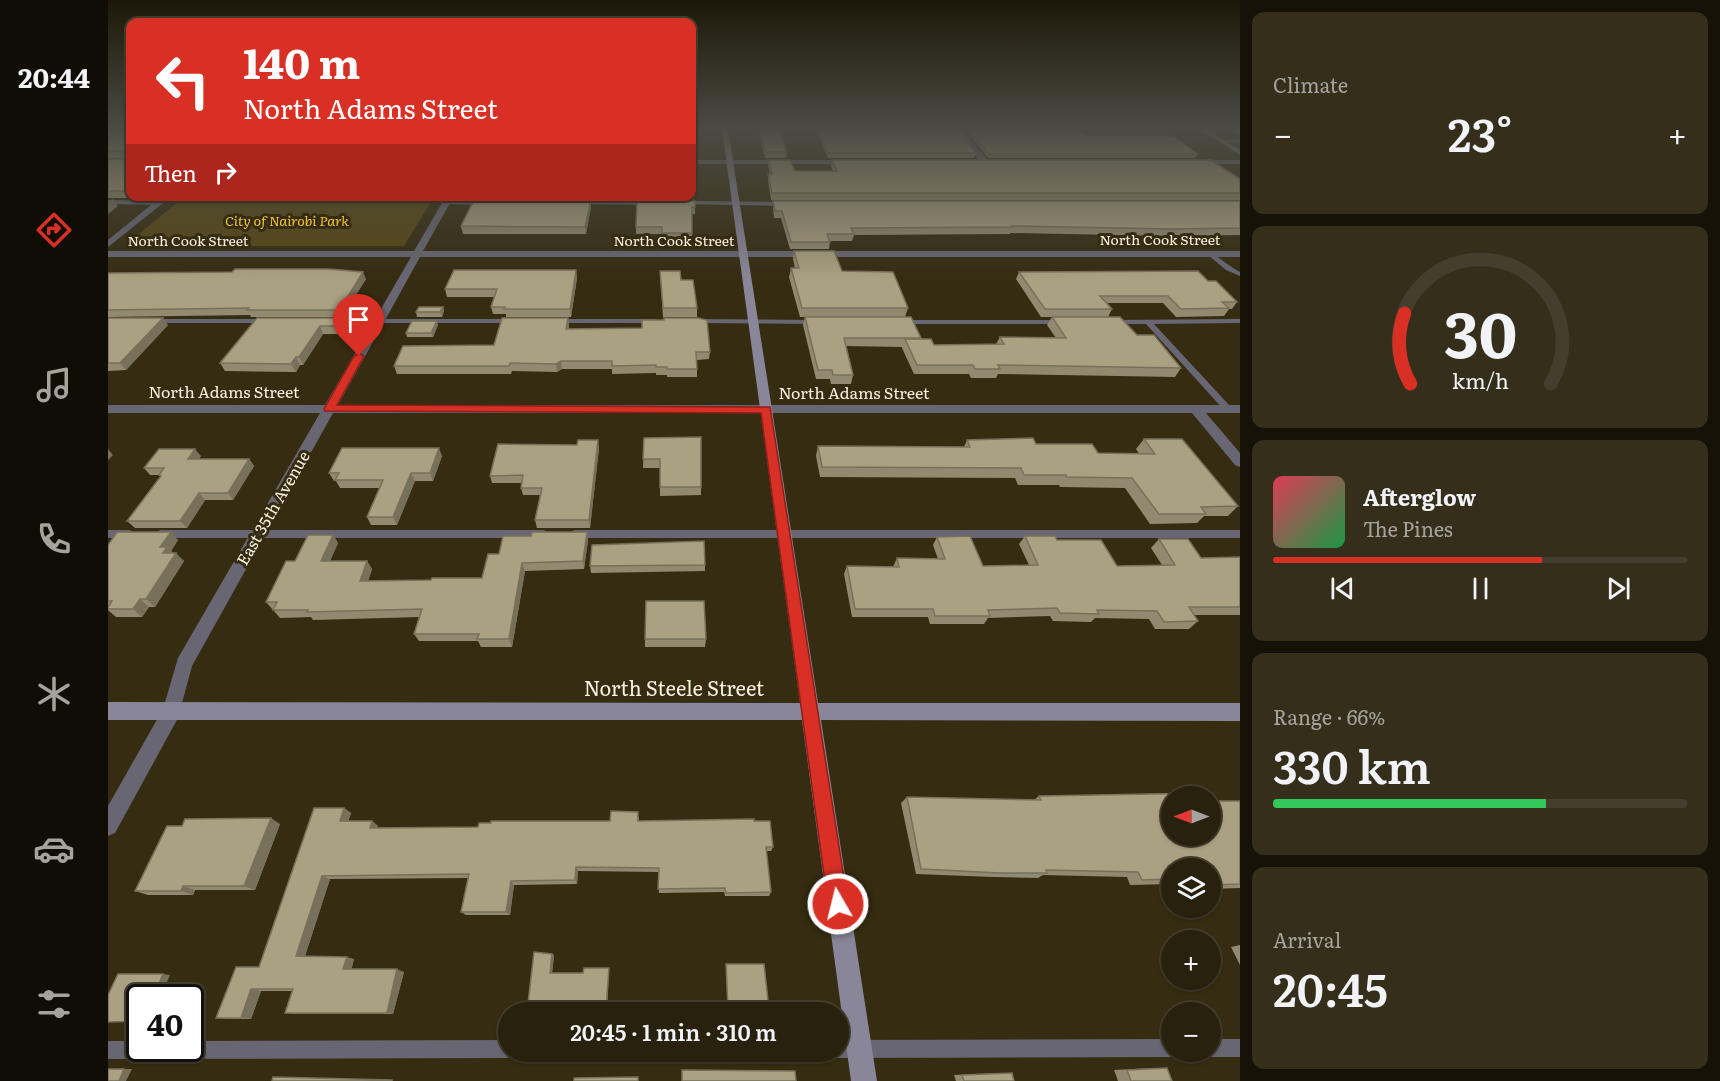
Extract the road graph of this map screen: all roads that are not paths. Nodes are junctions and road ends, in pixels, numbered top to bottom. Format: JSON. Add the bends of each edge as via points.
{"nodes":[{"id":1,"x":731,"y":179,"type":"edge"},
{"id":2,"x":136,"y":201,"type":"edge"},
{"id":3,"x":163,"y":201,"type":"edge"},
{"id":4,"x":447,"y":201,"type":"edge"},
{"id":5,"x":462,"y":201,"type":"edge"},
{"id":6,"x":108,"y":202,"type":"edge"},
{"id":7,"x":491,"y":203,"type":"edge"},
{"id":8,"x":573,"y":203,"type":"edge"},
{"id":9,"x":655,"y":203,"type":"edge"},
{"id":10,"x":678,"y":203,"type":"edge"},
{"id":11,"x":735,"y":204,"type":"junction"},
{"id":12,"x":789,"y":204,"type":"edge"},
{"id":13,"x":108,"y":244,"type":"edge"},
{"id":14,"x":108,"y":254,"type":"edge"},
{"id":15,"x":417,"y":254,"type":"junction"},
{"id":16,"x":1210,"y":254,"type":"junction"},
{"id":17,"x":1240,"y":254,"type":"edge"},
{"id":18,"x":743,"y":255,"type":"junction"},
{"id":19,"x":1240,"y":274,"type":"edge"},
{"id":20,"x":143,"y":321,"type":"edge"},
{"id":21,"x":273,"y":321,"type":"edge"},
{"id":22,"x":320,"y":321,"type":"edge"},
{"id":23,"x":379,"y":321,"type":"junction"},
{"id":24,"x":522,"y":321,"type":"edge"},
{"id":25,"x":546,"y":321,"type":"edge"},
{"id":26,"x":665,"y":321,"type":"edge"},
{"id":27,"x":689,"y":321,"type":"edge"},
{"id":28,"x":1148,"y":321,"type":"junction"},
{"id":29,"x":1240,"y":321,"type":"edge"},
{"id":30,"x":753,"y":322,"type":"junction"},
{"id":31,"x":825,"y":322,"type":"edge"},
{"id":32,"x":897,"y":322,"type":"edge"},
{"id":33,"x":1076,"y":322,"type":"edge"},
{"id":34,"x":1100,"y":322,"type":"edge"},
{"id":35,"x":1195,"y":408,"type":"junction"},
{"id":36,"x":1233,"y":408,"type":"edge"},
{"id":37,"x":108,"y":409,"type":"edge"},
{"id":38,"x":329,"y":409,"type":"junction"},
{"id":39,"x":766,"y":410,"type":"junction"},
{"id":40,"x":1240,"y":462,"type":"edge"},
{"id":41,"x":108,"y":534,"type":"edge"},
{"id":42,"x":258,"y":534,"type":"junction"},
{"id":43,"x":555,"y":534,"type":"edge"},
{"id":44,"x":567,"y":534,"type":"edge"},
{"id":45,"x":1240,"y":534,"type":"edge"},
{"id":46,"x":784,"y":535,"type":"junction"},
{"id":47,"x":108,"y":711,"type":"edge"},
{"id":48,"x":1240,"y":711,"type":"edge"},
{"id":49,"x":171,"y":712,"type":"junction"},
{"id":50,"x":810,"y":712,"type":"junction"},
{"id":51,"x":108,"y":826,"type":"edge"},
{"id":52,"x":844,"y":1002,"type":"edge"},
{"id":53,"x":1161,"y":1048,"type":"edge"},
{"id":54,"x":1221,"y":1048,"type":"edge"},
{"id":55,"x":1240,"y":1048,"type":"edge"},
{"id":56,"x":498,"y":1049,"type":"edge"},
{"id":57,"x":849,"y":1049,"type":"edge"},
{"id":58,"x":108,"y":1050,"type":"edge"},
{"id":59,"x":864,"y":1081,"type":"edge"}],
"edges":[{"from":1,"to":11,"type":"street"},
{"from":2,"to":6,"type":"lane"},
{"from":3,"to":13,"type":"street"},
{"from":4,"to":15,"type":"street","name":"East 35th Avenue"},
{"from":5,"to":7,"type":"lane"},
{"from":8,"to":9,"type":"lane"},
{"from":10,"to":11,"type":"lane"},
{"from":11,"to":12,"type":"lane"},
{"from":11,"to":18,"type":"street"},
{"from":14,"to":15,"type":"street","name":"North Cook Street"},
{"from":15,"to":18,"type":"street","name":"North Cook Street"},
{"from":15,"to":23,"type":"street","name":"East 35th Avenue"},
{"from":16,"to":17,"type":"street","name":"North Cook Street"},
{"from":16,"to":18,"type":"street","name":"North Cook Street"},
{"from":16,"to":19,"type":"lane"},
{"from":18,"to":30,"type":"street"},
{"from":20,"to":21,"type":"lane"},
{"from":22,"to":23,"type":"lane"},
{"from":23,"to":24,"type":"lane"},
{"from":23,"to":38,"type":"street","name":"East 35th Avenue"},
{"from":25,"to":26,"type":"lane"},
{"from":27,"to":30,"type":"lane"},
{"from":28,"to":29,"type":"lane"},
{"from":28,"to":34,"type":"lane"},
{"from":28,"to":36,"type":"lane"},
{"from":30,"to":31,"type":"lane"},
{"from":30,"to":39,"type":"street"},
{"from":32,"to":33,"type":"lane"},
{"from":35,"to":36,"type":"street","name":"North Adams Street"},
{"from":35,"to":39,"type":"street","name":"North Adams Street"},
{"from":35,"to":40,"type":"street"},
{"from":37,"to":38,"type":"street","name":"North Adams Street"},
{"from":38,"to":39,"type":"street","name":"North Adams Street"},
{"from":38,"to":42,"type":"street","name":"East 35th Avenue"},
{"from":39,"to":46,"type":"street"},
{"from":41,"to":42,"type":"lane"},
{"from":42,"to":43,"type":"lane"},
{"from":42,"to":49,"type":"street","name":"East 35th Avenue","via":[[184,664]]},
{"from":44,"to":46,"type":"lane"},
{"from":45,"to":46,"type":"lane"},
{"from":46,"to":50,"type":"street"},
{"from":47,"to":49,"type":"street","name":"North Steele Street"},
{"from":48,"to":50,"type":"street","name":"North Steele Street"},
{"from":49,"to":50,"type":"street","name":"North Steele Street"},
{"from":49,"to":51,"type":"street","name":"East 35th Avenue"},
{"from":50,"to":52,"type":"street"},
{"from":53,"to":57,"type":"lane"},
{"from":54,"to":55,"type":"lane"},
{"from":56,"to":58,"type":"lane"},
{"from":57,"to":59,"type":"street"}]}
